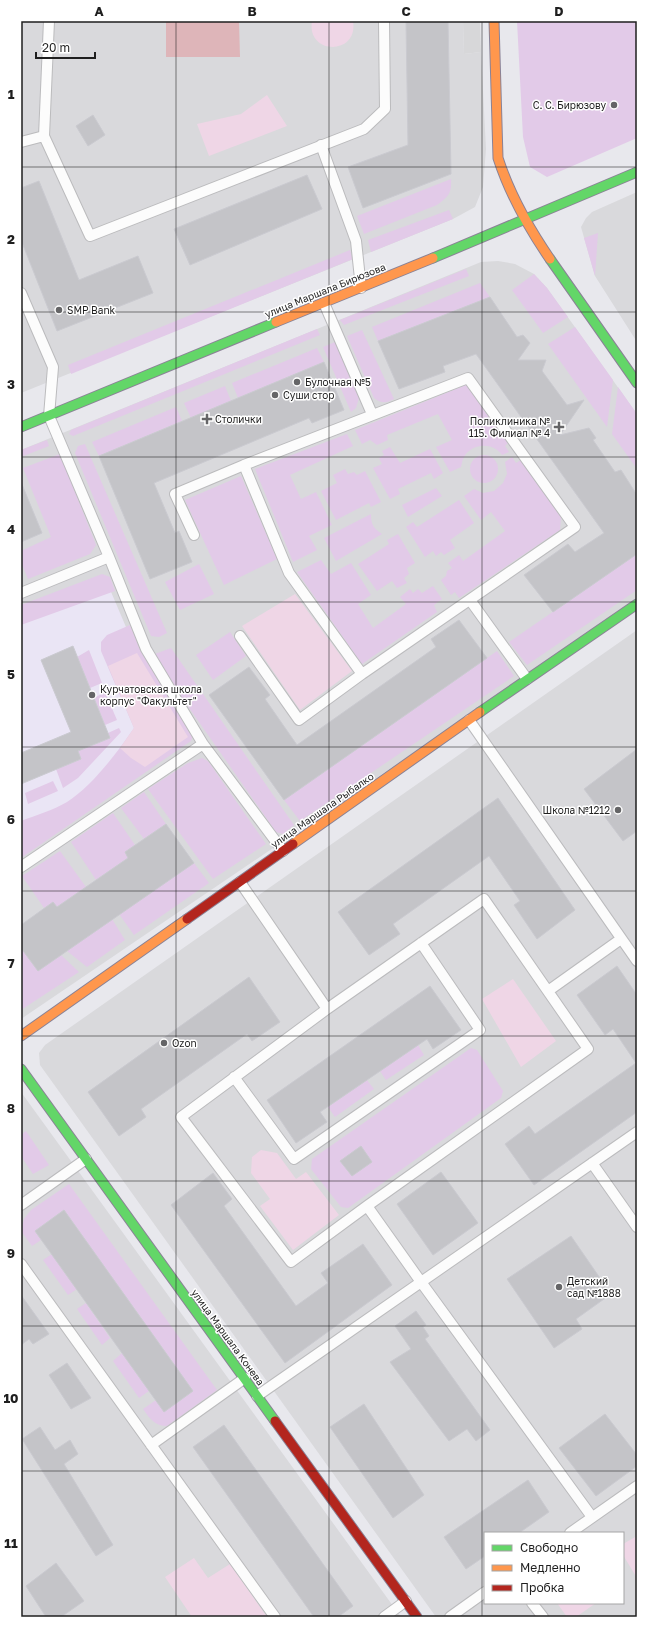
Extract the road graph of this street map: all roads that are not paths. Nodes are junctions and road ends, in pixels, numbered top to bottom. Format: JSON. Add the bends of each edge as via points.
{"nodes":[{"id":1,"x":49,"y":21,"type":"edge"},
{"id":2,"x":384,"y":21,"type":"edge"},
{"id":3,"x":494,"y":21,"type":"edge"},
{"id":4,"x":44,"y":136,"type":"junction"},
{"id":5,"x":21,"y":142,"type":"edge"},
{"id":6,"x":321,"y":146,"type":"junction"},
{"id":7,"x":637,"y":172,"type":"edge"},
{"id":8,"x":524,"y":221,"type":"junction"},
{"id":9,"x":361,"y":288,"type":"junction"},
{"id":10,"x":21,"y":293,"type":"edge"},
{"id":11,"x":324,"y":303,"type":"junction"},
{"id":12,"x":637,"y":383,"type":"edge"},
{"id":13,"x":372,"y":414,"type":"junction"},
{"id":14,"x":49,"y":416,"type":"junction"},
{"id":15,"x":21,"y":427,"type":"edge"},
{"id":16,"x":244,"y":465,"type":"junction"},
{"id":17,"x":194,"y":535,"type":"dead end"},
{"id":18,"x":109,"y":557,"type":"junction"},
{"id":19,"x":21,"y":593,"type":"edge"},
{"id":20,"x":470,"y":600,"type":"junction"},
{"id":21,"x":637,"y":604,"type":"edge"},
{"id":22,"x":240,"y":636,"type":"dead end"},
{"id":23,"x":362,"y":674,"type":"junction"},
{"id":24,"x":527,"y":679,"type":"junction"},
{"id":25,"x":468,"y":720,"type":"junction"},
{"id":26,"x":202,"y":744,"type":"junction"},
{"id":27,"x":283,"y":851,"type":"junction"},
{"id":28,"x":21,"y":867,"type":"edge"},
{"id":29,"x":240,"y":882,"type":"junction"},
{"id":30,"x":621,"y":939,"type":"junction"},
{"id":31,"x":421,"y":943,"type":"junction"},
{"id":32,"x":637,"y":961,"type":"edge"},
{"id":33,"x":548,"y":991,"type":"junction"},
{"id":34,"x":327,"y":1009,"type":"junction"},
{"id":35,"x":21,"y":1036,"type":"edge"},
{"id":36,"x":21,"y":1069,"type":"edge"},
{"id":37,"x":234,"y":1077,"type":"junction"},
{"id":38,"x":637,"y":1132,"type":"edge"},
{"id":39,"x":86,"y":1159,"type":"junction"},
{"id":40,"x":592,"y":1163,"type":"junction"},
{"id":41,"x":21,"y":1205,"type":"edge"},
{"id":42,"x":367,"y":1206,"type":"junction"},
{"id":43,"x":637,"y":1227,"type":"edge"},
{"id":44,"x":21,"y":1264,"type":"edge"},
{"id":45,"x":421,"y":1282,"type":"junction"},
{"id":46,"x":245,"y":1378,"type":"junction"},
{"id":47,"x":257,"y":1396,"type":"junction"},
{"id":48,"x":151,"y":1445,"type":"junction"},
{"id":49,"x":637,"y":1486,"type":"edge"},
{"id":50,"x":592,"y":1517,"type":"junction"},
{"id":51,"x":571,"y":1532,"type":"edge"},
{"id":52,"x":484,"y":1593,"type":"edge"},
{"id":53,"x":406,"y":1601,"type":"junction"},
{"id":54,"x":533,"y":1604,"type":"edge"},
{"id":55,"x":275,"y":1617,"type":"edge"},
{"id":56,"x":384,"y":1617,"type":"edge"},
{"id":57,"x":417,"y":1617,"type":"edge"},
{"id":58,"x":450,"y":1617,"type":"edge"},
{"id":59,"x":542,"y":1617,"type":"edge"}],
"edges":[{"from":1,"to":4,"type":"lane"},
{"from":2,"to":6,"type":"lane","via":[[385,109],[364,130]]},
{"from":3,"to":8,"type":"street","via":[[498,158],[504,179]]},
{"from":4,"to":5,"type":"lane"},
{"from":4,"to":6,"type":"lane","via":[[90,236]]},
{"from":6,"to":9,"type":"lane","via":[[356,241]]},
{"from":7,"to":8,"type":"street","name":"улица Маршала Бирюзова"},
{"from":8,"to":9,"type":"street","name":"улица Маршала Бирюзова"},
{"from":8,"to":12,"type":"street"},
{"from":9,"to":11,"type":"street","name":"улица Маршала Бирюзова"},
{"from":10,"to":14,"type":"lane","via":[[53,367]]},
{"from":11,"to":13,"type":"lane"},
{"from":11,"to":14,"type":"street","name":"улица Маршала Бирюзова"},
{"from":13,"to":16,"type":"lane"},
{"from":13,"to":20,"type":"lane","via":[[468,378],[574,527]]},
{"from":14,"to":15,"type":"street","name":"улица Маршала Бирюзова"},
{"from":14,"to":18,"type":"lane"},
{"from":16,"to":17,"type":"lane","via":[[175,494]]},
{"from":16,"to":23,"type":"lane","via":[[289,573]]},
{"from":18,"to":19,"type":"lane"},
{"from":18,"to":26,"type":"lane","via":[[146,649]]},
{"from":20,"to":23,"type":"lane"},
{"from":20,"to":24,"type":"lane"},
{"from":21,"to":24,"type":"street","name":"улица Маршала Рыбалко"},
{"from":22,"to":23,"type":"lane","via":[[299,720]]},
{"from":24,"to":25,"type":"street","name":"улица Маршала Рыбалко"},
{"from":25,"to":27,"type":"street","name":"улица Маршала Рыбалко"},
{"from":25,"to":30,"type":"lane"},
{"from":26,"to":27,"type":"lane"},
{"from":26,"to":28,"type":"lane"},
{"from":27,"to":29,"type":"street","name":"улица Маршала Рыбалко"},
{"from":29,"to":34,"type":"lane"},
{"from":29,"to":35,"type":"street","name":"улица Маршала Рыбалко"},
{"from":30,"to":32,"type":"lane"},
{"from":30,"to":33,"type":"lane"},
{"from":31,"to":33,"type":"lane","via":[[484,899]]},
{"from":31,"to":34,"type":"lane"},
{"from":31,"to":37,"type":"lane","via":[[480,1030],[294,1159]]},
{"from":33,"to":42,"type":"lane","via":[[588,1049]]},
{"from":34,"to":37,"type":"lane"},
{"from":36,"to":39,"type":"street","name":"улица Маршала Конева"},
{"from":37,"to":42,"type":"lane","via":[[181,1117],[290,1262]]},
{"from":38,"to":40,"type":"lane"},
{"from":39,"to":41,"type":"lane"},
{"from":39,"to":46,"type":"street","name":"улица Маршала Конева"},
{"from":40,"to":43,"type":"lane"},
{"from":40,"to":45,"type":"lane"},
{"from":42,"to":45,"type":"lane"},
{"from":44,"to":48,"type":"lane"},
{"from":45,"to":47,"type":"lane"},
{"from":45,"to":50,"type":"lane"},
{"from":46,"to":47,"type":"street","name":"улица Маршала Конева"},
{"from":46,"to":48,"type":"lane"},
{"from":47,"to":53,"type":"street","name":"улица Маршала Конева"},
{"from":48,"to":55,"type":"lane"},
{"from":49,"to":50,"type":"lane"},
{"from":50,"to":51,"type":"lane"},
{"from":52,"to":58,"type":"lane"},
{"from":53,"to":56,"type":"lane"},
{"from":53,"to":57,"type":"street","name":"улица Маршала Конева"},
{"from":54,"to":59,"type":"lane"}]}
